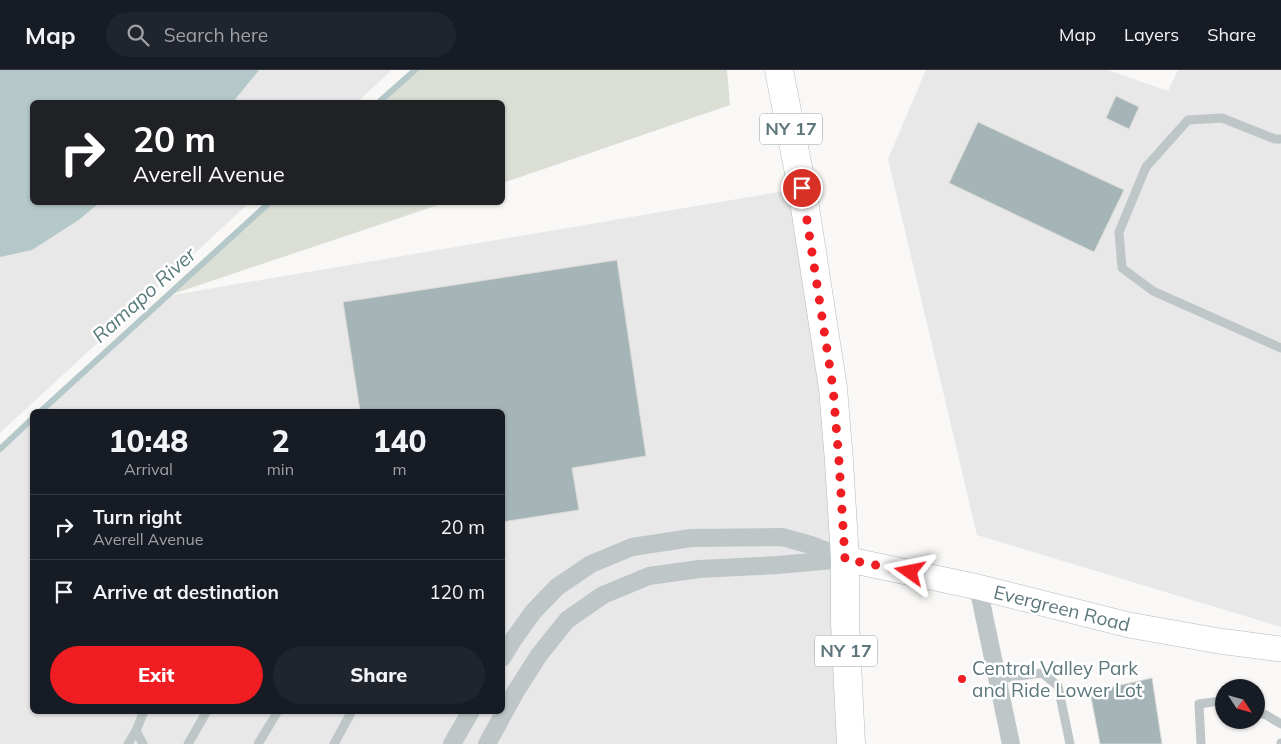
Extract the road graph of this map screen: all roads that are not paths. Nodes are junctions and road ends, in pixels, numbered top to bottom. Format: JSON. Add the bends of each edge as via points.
{"nodes":[{"id":1,"x":779,"y":70,"type":"edge"},
{"id":2,"x":1281,"y":139,"type":"edge"},
{"id":3,"x":1281,"y":348,"type":"edge"},
{"id":4,"x":845,"y":559,"type":"junction"},
{"id":5,"x":978,"y":587,"type":"junction"},
{"id":6,"x":508,"y":638,"type":"edge"},
{"id":7,"x":1281,"y":649,"type":"edge"},
{"id":8,"x":998,"y":680,"type":"junction"},
{"id":9,"x":1215,"y":702,"type":"edge"},
{"id":10,"x":505,"y":711,"type":"edge"},
{"id":11,"x":143,"y":714,"type":"edge"},
{"id":12,"x":205,"y":714,"type":"edge"},
{"id":13,"x":276,"y":714,"type":"edge"},
{"id":14,"x":350,"y":714,"type":"edge"},
{"id":15,"x":469,"y":714,"type":"edge"},
{"id":16,"x":503,"y":714,"type":"edge"},
{"id":17,"x":1265,"y":714,"type":"edge"},
{"id":18,"x":1281,"y":724,"type":"edge"},
{"id":19,"x":136,"y":731,"type":"junction"},
{"id":20,"x":128,"y":744,"type":"edge"},
{"id":21,"x":143,"y":744,"type":"edge"},
{"id":22,"x":188,"y":744,"type":"edge"},
{"id":23,"x":258,"y":744,"type":"edge"},
{"id":24,"x":334,"y":744,"type":"edge"},
{"id":25,"x":452,"y":744,"type":"edge"},
{"id":26,"x":487,"y":744,"type":"edge"},
{"id":27,"x":851,"y":744,"type":"edge"},
{"id":28,"x":1011,"y":744,"type":"edge"},
{"id":29,"x":1070,"y":744,"type":"edge"},
{"id":30,"x":1201,"y":744,"type":"edge"}],
"edges":[{"from":1,"to":4,"type":"main road","number":"NY 17","via":[[802,188],[833,388]]},
{"from":2,"to":3,"type":"lane","via":[[1222,118],[1188,120],[1146,167],[1119,232],[1122,268],[1153,291]]},
{"from":4,"to":5,"type":"street","name":"Evergreen Road"},
{"from":4,"to":6,"type":"street","via":[[782,537],[691,538],[632,547],[591,564],[557,587]]},
{"from":4,"to":10,"type":"street","via":[[699,569],[649,576],[603,595],[567,620],[539,654]]},
{"from":4,"to":27,"type":"main road","number":"NY 17"},
{"from":5,"to":7,"type":"street","name":"Evergreen Road","via":[[1129,625]]},
{"from":5,"to":8,"type":"street"},
{"from":8,"to":28,"type":"street"},
{"from":8,"to":29,"type":"lane","via":[[1042,673],[1058,686]]},
{"from":9,"to":30,"type":"lane","via":[[1199,704]]},
{"from":11,"to":19,"type":"lane"},
{"from":12,"to":22,"type":"lane"},
{"from":13,"to":23,"type":"lane"},
{"from":14,"to":24,"type":"lane"},
{"from":15,"to":25,"type":"street"},
{"from":16,"to":26,"type":"street"},
{"from":17,"to":18,"type":"lane"},
{"from":19,"to":20,"type":"lane"},
{"from":19,"to":21,"type":"lane"}]}
